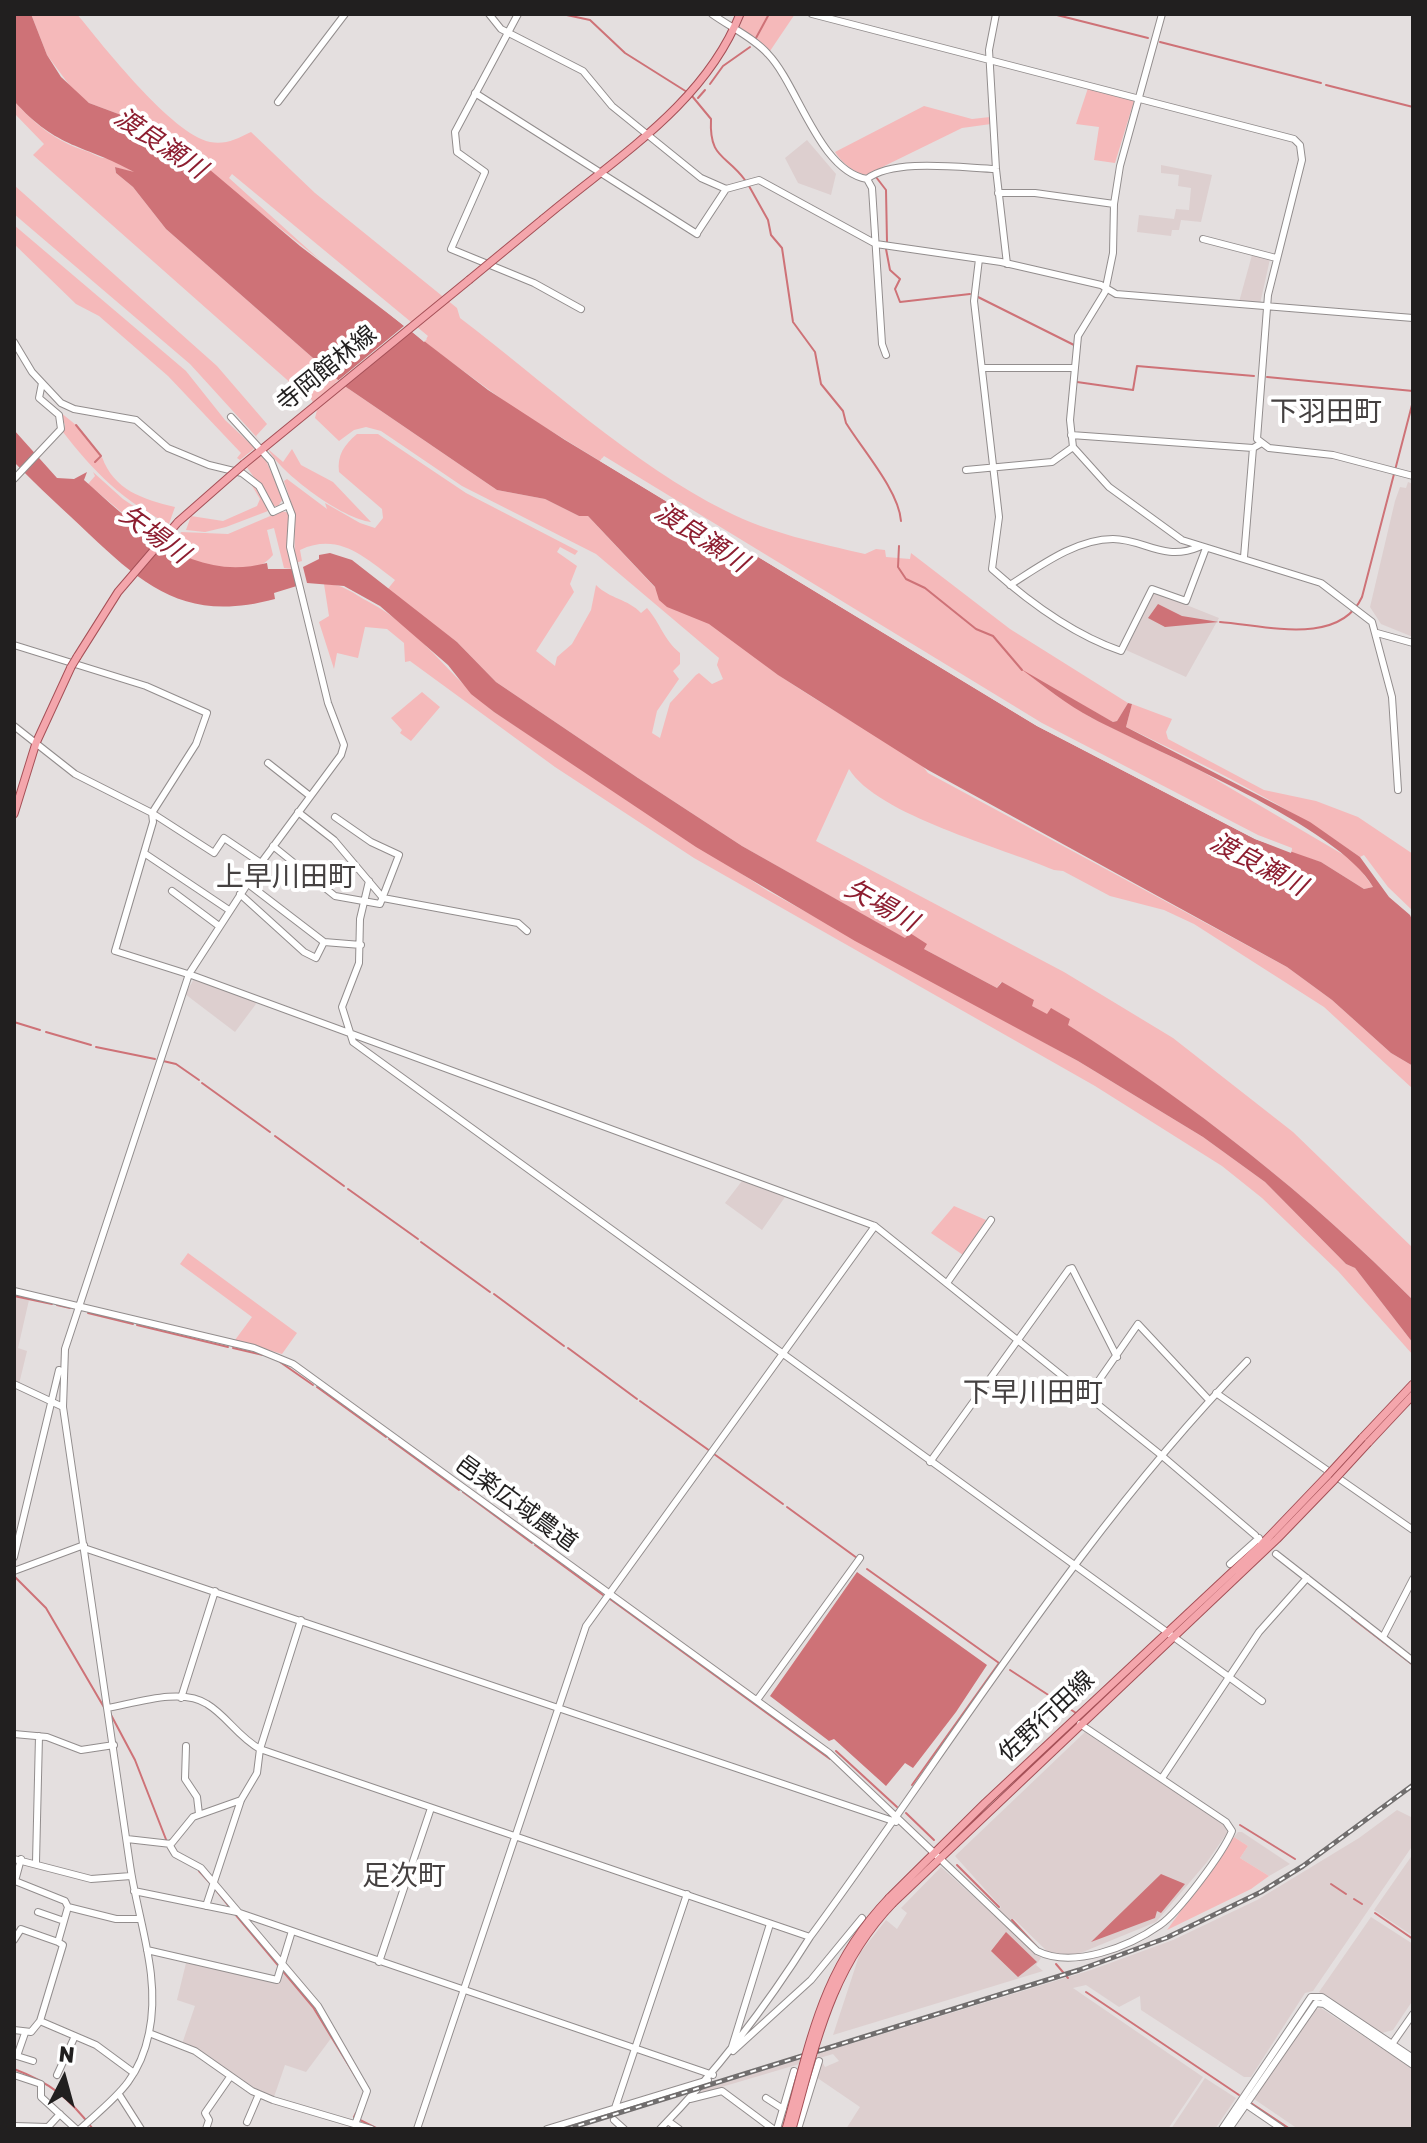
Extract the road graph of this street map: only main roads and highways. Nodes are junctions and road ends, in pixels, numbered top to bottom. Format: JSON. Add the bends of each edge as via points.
{"nodes":[{"id":1,"x":740,"y":14,"type":"edge"},
{"id":2,"x":14,"y":814,"type":"edge"},
{"id":3,"x":1413,"y":1384,"type":"edge"},
{"id":4,"x":1413,"y":1395,"type":"edge"},
{"id":5,"x":1376,"y":1429,"type":"junction"},
{"id":6,"x":1331,"y":1477,"type":"junction"},
{"id":7,"x":1170,"y":1634,"type":"junction"},
{"id":8,"x":938,"y":1855,"type":"junction"},
{"id":9,"x":891,"y":1901,"type":"junction"},
{"id":10,"x":786,"y":2129,"type":"edge"},
{"id":11,"x":795,"y":2129,"type":"edge"}],
"edges":[{"from":1,"to":2,"type":"main road","name":"寺岡館林線","bridge":true,"via":[[691,94],[647,134],[167,533],[118,592],[71,667],[36,743]]},
{"from":3,"to":5,"type":"main road","name":"佐野行田線"},
{"from":4,"to":5,"type":"main road","name":"佐野行田線"},
{"from":5,"to":6,"type":"main road","name":"佐野行田線","bridge":true},
{"from":6,"to":7,"type":"main road","name":"佐野行田線"},
{"from":6,"to":7,"type":"main road","name":"佐野行田線","via":[[1257,1540]]},
{"from":7,"to":8,"type":"main road","name":"佐野行田線"},
{"from":7,"to":8,"type":"main road","name":"佐野行田線"},
{"from":8,"to":9,"type":"main road","name":"佐野行田線"},
{"from":9,"to":10,"type":"main road","name":"佐野行田線","bridge":true,"via":[[859,1931],[831,1978]]},
{"from":9,"to":11,"type":"main road","name":"佐野行田線","bridge":true,"via":[[838,1980]]}]}
